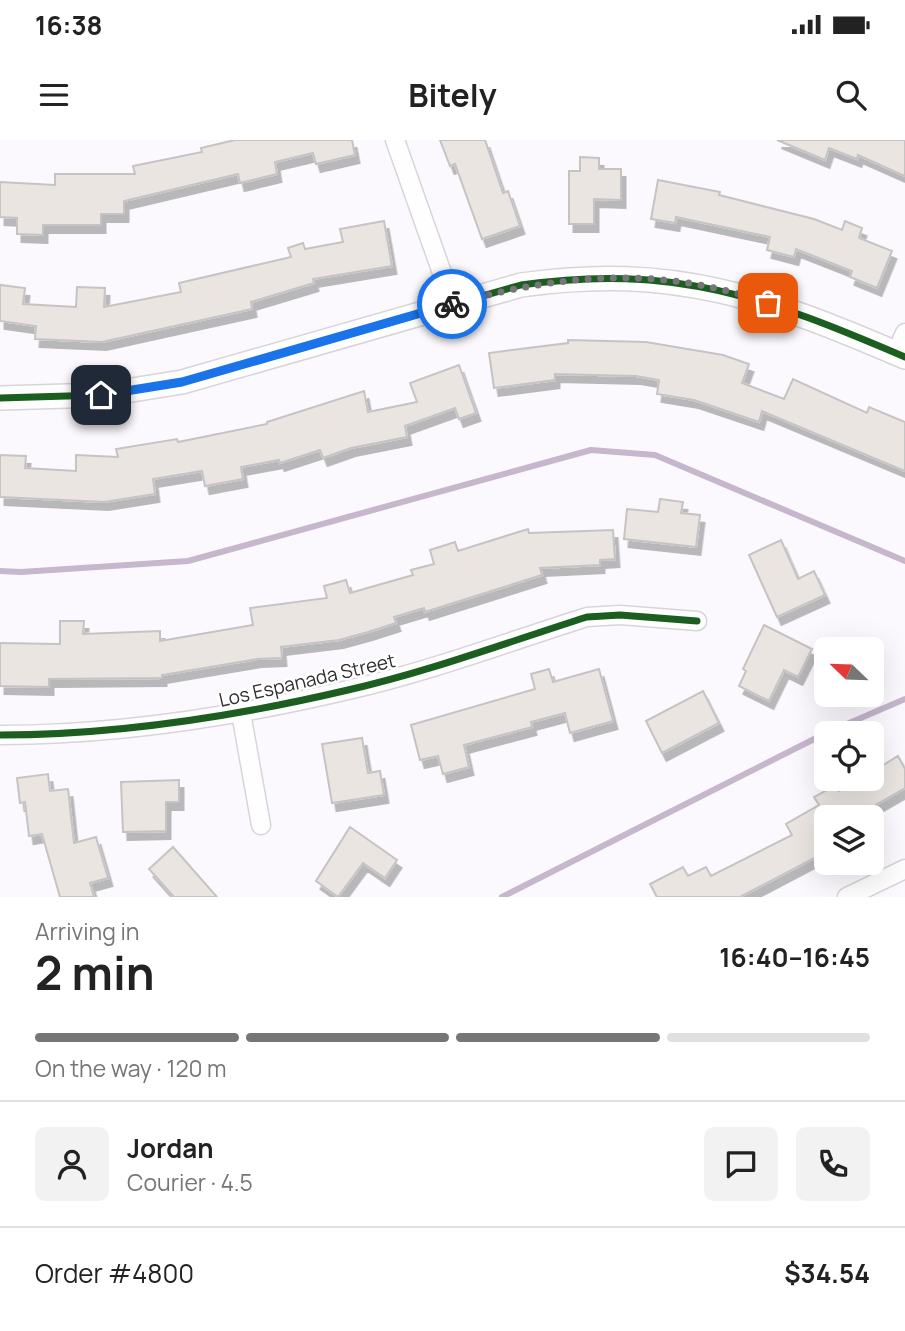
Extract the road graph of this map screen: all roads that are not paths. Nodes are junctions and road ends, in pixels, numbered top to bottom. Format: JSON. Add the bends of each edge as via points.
{"nodes":[{"id":1,"x":395,"y":140,"type":"edge"},
{"id":2,"x":453,"y":304,"type":"junction"},
{"id":3,"x":902,"y":348,"type":"edge"},
{"id":4,"x":0,"y":398,"type":"edge"},
{"id":5,"x":697,"y":621,"type":"dead end"},
{"id":6,"x":241,"y":713,"type":"junction"},
{"id":7,"x":0,"y":735,"type":"edge"},
{"id":8,"x":261,"y":825,"type":"dead end"},
{"id":9,"x":905,"y":869,"type":"edge"},
{"id":10,"x":847,"y":897,"type":"edge"}],
"edges":[{"from":1,"to":2,"type":"street"},
{"from":2,"to":3,"type":"street","via":[[521,285],[569,278],[667,280],[749,296]]},
{"from":2,"to":4,"type":"street","via":[[182,382],[101,395]]},
{"from":5,"to":6,"type":"street","name":"Los Espanada Street","via":[[587,617],[350,690]]},
{"from":6,"to":7,"type":"street","name":"Los Espanada Street","via":[[63,735]]},
{"from":6,"to":8,"type":"street"},
{"from":9,"to":10,"type":"street"}]}
